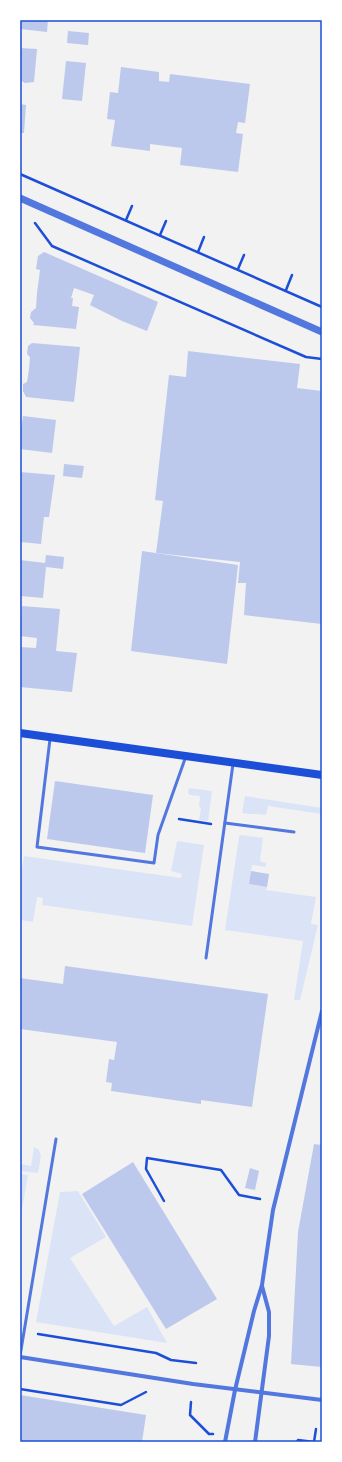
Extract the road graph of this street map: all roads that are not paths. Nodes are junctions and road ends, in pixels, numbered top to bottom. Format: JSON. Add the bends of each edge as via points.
{"nodes":[{"id":1,"x":20,"y":198,"type":"edge"},
{"id":2,"x":322,"y":332,"type":"edge"},
{"id":3,"x":20,"y":733,"type":"edge"},
{"id":4,"x":50,"y":738,"type":"junction"},
{"id":5,"x":186,"y":756,"type":"junction"},
{"id":6,"x":233,"y":763,"type":"junction"},
{"id":7,"x":322,"y":774,"type":"edge"},
{"id":8,"x":224,"y":825,"type":"junction"},
{"id":9,"x":294,"y":832,"type":"dead end"},
{"id":10,"x":206,"y":958,"type":"dead end"},
{"id":11,"x":322,"y":1011,"type":"edge"},
{"id":12,"x":56,"y":1139,"type":"dead end"},
{"id":13,"x":262,"y":1286,"type":"junction"},
{"id":14,"x":20,"y":1356,"type":"edge"},
{"id":15,"x":235,"y":1390,"type":"junction"},
{"id":16,"x":261,"y":1393,"type":"junction"},
{"id":17,"x":322,"y":1400,"type":"edge"},
{"id":18,"x":225,"y":1442,"type":"edge"},
{"id":19,"x":255,"y":1442,"type":"edge"}],
"edges":[{"from":1,"to":2,"type":"street"},
{"from":3,"to":4,"type":"main road"},
{"from":4,"to":5,"type":"main road"},
{"from":4,"to":5,"type":"lane","via":[[37,847],[154,863],[158,835]]},
{"from":5,"to":6,"type":"main road"},
{"from":6,"to":7,"type":"main road"},
{"from":6,"to":8,"type":"lane"},
{"from":8,"to":9,"type":"lane"},
{"from":8,"to":10,"type":"lane"},
{"from":11,"to":13,"type":"street","via":[[273,1210]]},
{"from":12,"to":14,"type":"lane"},
{"from":13,"to":15,"type":"street"},
{"from":13,"to":16,"type":"street","via":[[268,1312],[269,1336]]},
{"from":14,"to":15,"type":"street"},
{"from":15,"to":16,"type":"street"},
{"from":15,"to":18,"type":"street"},
{"from":16,"to":17,"type":"street"},
{"from":16,"to":19,"type":"street"}]}
